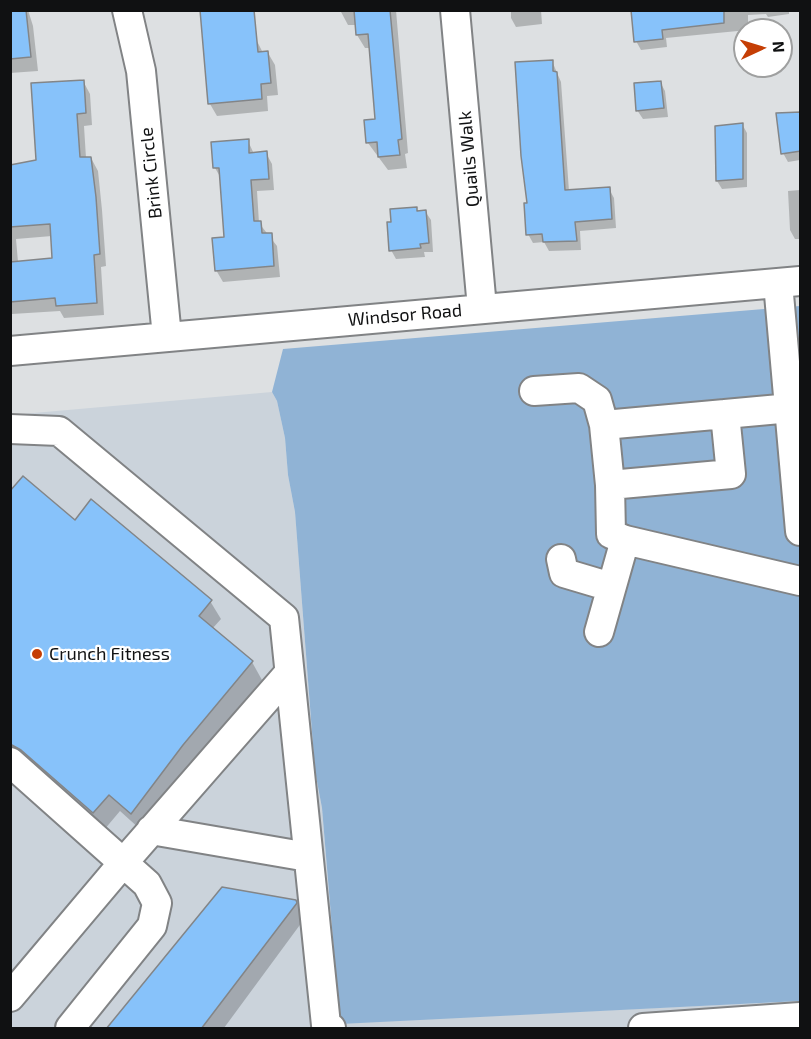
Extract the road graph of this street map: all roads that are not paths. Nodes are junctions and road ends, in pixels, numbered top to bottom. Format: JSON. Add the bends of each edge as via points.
{"nodes":[{"id":1,"x":127,"y":10,"type":"edge"},
{"id":2,"x":455,"y":10,"type":"edge"},
{"id":3,"x":789,"y":282,"type":"edge"},
{"id":4,"x":482,"y":308,"type":"junction"},
{"id":5,"x":168,"y":337,"type":"junction"},
{"id":6,"x":10,"y":351,"type":"edge"},
{"id":7,"x":534,"y":391,"type":"dead end"},
{"id":8,"x":791,"y":408,"type":"junction"},
{"id":9,"x":725,"y":414,"type":"junction"},
{"id":10,"x":604,"y":425,"type":"junction"},
{"id":11,"x":10,"y":429,"type":"edge"},
{"id":12,"x":610,"y":485,"type":"junction"},
{"id":13,"x":801,"y":531,"type":"edge"},
{"id":14,"x":625,"y":540,"type":"junction"},
{"id":15,"x":561,"y":559,"type":"dead end"},
{"id":16,"x":801,"y":580,"type":"edge"},
{"id":17,"x":611,"y":587,"type":"junction"},
{"id":18,"x":600,"y":632,"type":"dead end"},
{"id":19,"x":289,"y":673,"type":"junction"},
{"id":20,"x":10,"y":762,"type":"edge"},
{"id":21,"x":151,"y":830,"type":"junction"},
{"id":22,"x":308,"y":856,"type":"junction"},
{"id":23,"x":123,"y":863,"type":"junction"},
{"id":24,"x":10,"y":997,"type":"edge"},
{"id":25,"x":801,"y":1017,"type":"edge"},
{"id":26,"x":70,"y":1029,"type":"edge"},
{"id":27,"x":331,"y":1029,"type":"edge"},
{"id":28,"x":642,"y":1029,"type":"edge"}],
"edges":[{"from":1,"to":5,"type":"street","name":"Brink Circle","via":[[141,71]]},
{"from":2,"to":4,"type":"street","name":"Quails Walk"},
{"from":3,"to":4,"type":"street","name":"Windsor Road"},
{"from":3,"to":8,"type":"street"},
{"from":4,"to":5,"type":"street","name":"Windsor Road"},
{"from":5,"to":6,"type":"street","name":"Windsor Road"},
{"from":7,"to":10,"type":"street","via":[[579,387],[597,400]]},
{"from":8,"to":9,"type":"street"},
{"from":8,"to":13,"type":"street"},
{"from":9,"to":10,"type":"street"},
{"from":9,"to":12,"type":"street","via":[[731,474]]},
{"from":10,"to":12,"type":"street"},
{"from":11,"to":19,"type":"street","via":[[59,431],[284,618]]},
{"from":12,"to":14,"type":"street","via":[[611,534]]},
{"from":14,"to":16,"type":"street"},
{"from":14,"to":17,"type":"street"},
{"from":15,"to":17,"type":"street","via":[[564,573]]},
{"from":17,"to":18,"type":"street"},
{"from":19,"to":21,"type":"street"},
{"from":19,"to":22,"type":"street"},
{"from":20,"to":23,"type":"street"},
{"from":21,"to":22,"type":"street"},
{"from":21,"to":23,"type":"street"},
{"from":22,"to":27,"type":"street","via":[[326,1025]]},
{"from":23,"to":24,"type":"street"},
{"from":23,"to":26,"type":"street","via":[[147,884],[157,903],[152,926]]},
{"from":25,"to":28,"type":"street"}]}
